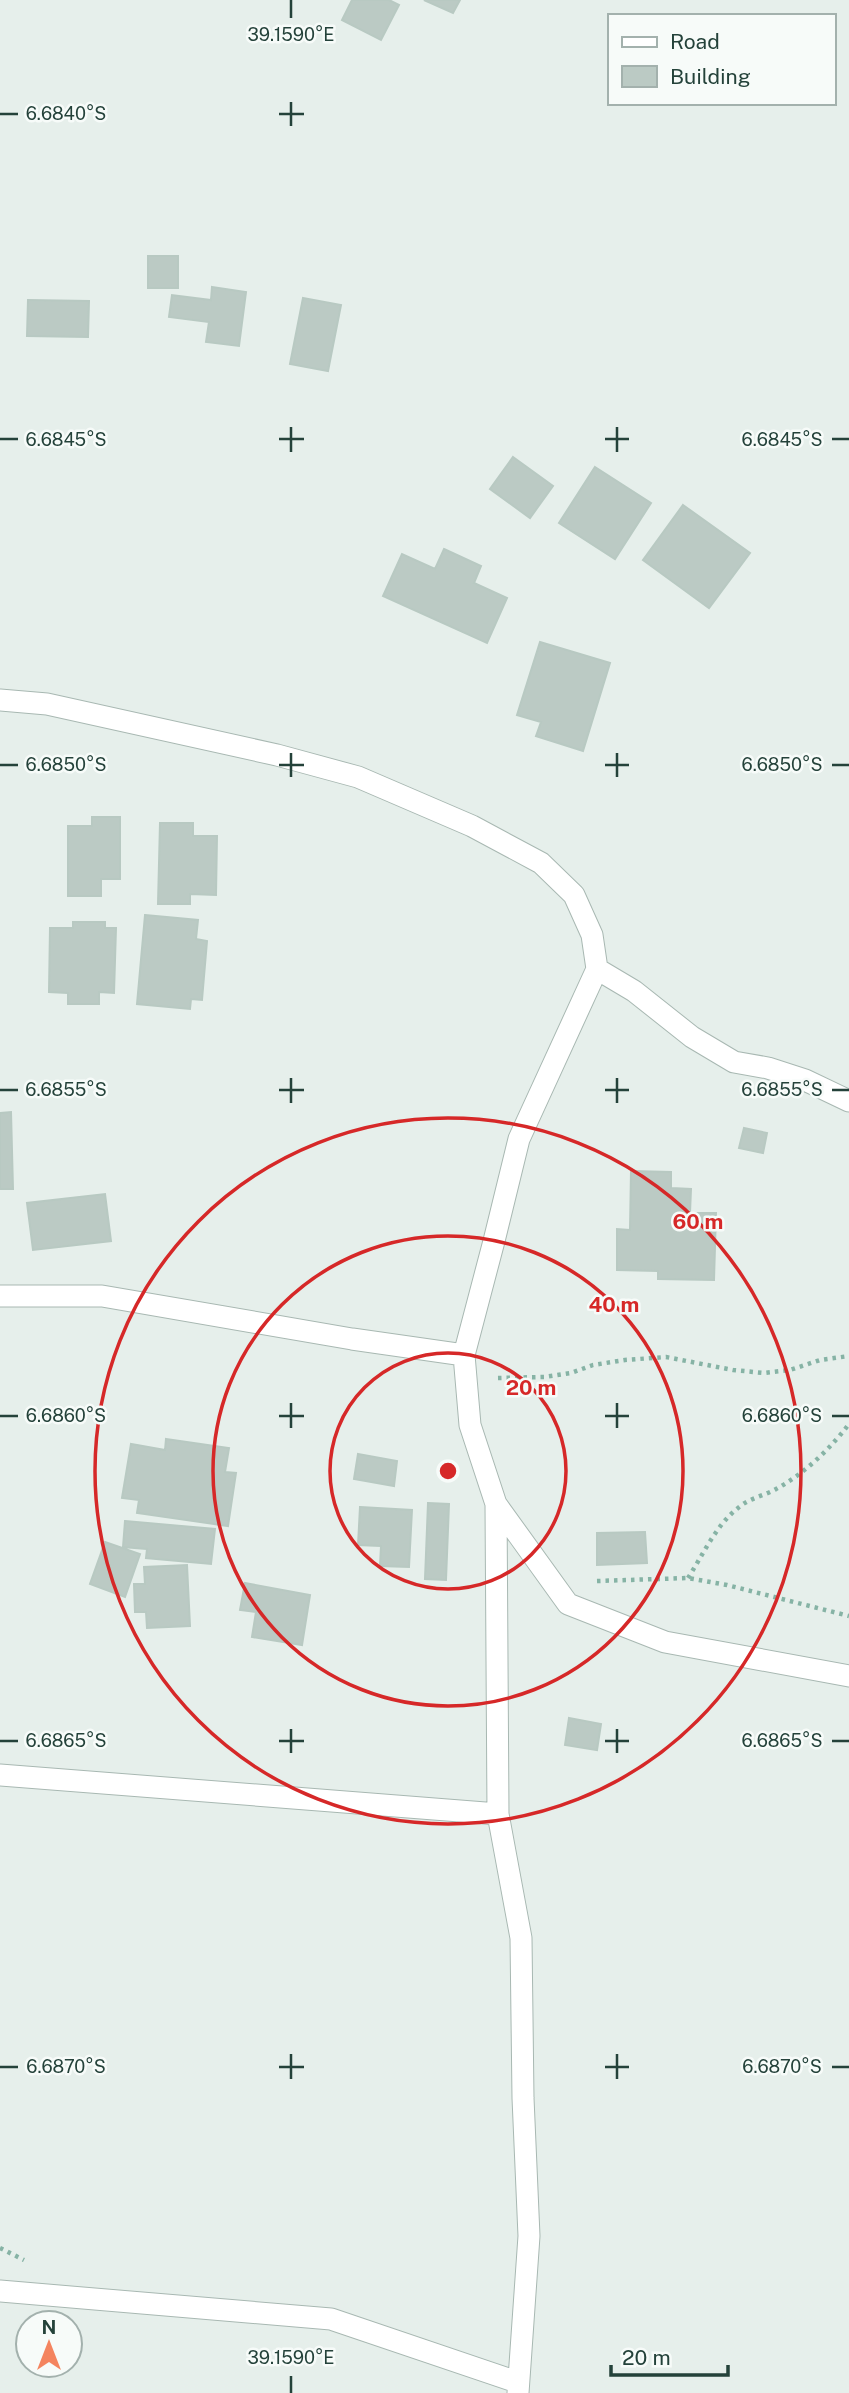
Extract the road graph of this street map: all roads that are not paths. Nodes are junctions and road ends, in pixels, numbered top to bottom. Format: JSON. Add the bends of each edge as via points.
{"nodes":[{"id":1,"x":0,"y":700,"type":"edge"},
{"id":2,"x":597,"y":969,"type":"junction"},
{"id":3,"x":849,"y":1101,"type":"edge"},
{"id":4,"x":0,"y":1296,"type":"edge"},
{"id":5,"x":464,"y":1354,"type":"junction"},
{"id":6,"x":496,"y":1504,"type":"junction"},
{"id":7,"x":849,"y":1676,"type":"edge"},
{"id":8,"x":0,"y":1775,"type":"edge"},
{"id":9,"x":498,"y":1814,"type":"junction"},
{"id":10,"x":0,"y":2291,"type":"edge"},
{"id":11,"x":518,"y":2388,"type":"edge"}],
"edges":[{"from":1,"to":2,"type":"street","via":[[47,704],[277,755],[358,777],[472,826],[541,863],[575,895],[592,935]]},
{"from":2,"to":3,"type":"street","via":[[734,1062],[806,1080]]},
{"from":2,"to":5,"type":"street","via":[[519,1139]]},
{"from":4,"to":5,"type":"street","via":[[102,1296]]},
{"from":5,"to":6,"type":"street","via":[[470,1425]]},
{"from":6,"to":7,"type":"street","via":[[568,1604],[665,1642]]},
{"from":6,"to":9,"type":"street"},
{"from":8,"to":9,"type":"street"},
{"from":9,"to":11,"type":"street","via":[[521,1938],[529,2236]]},
{"from":10,"to":11,"type":"street","via":[[331,2319]]}]}
